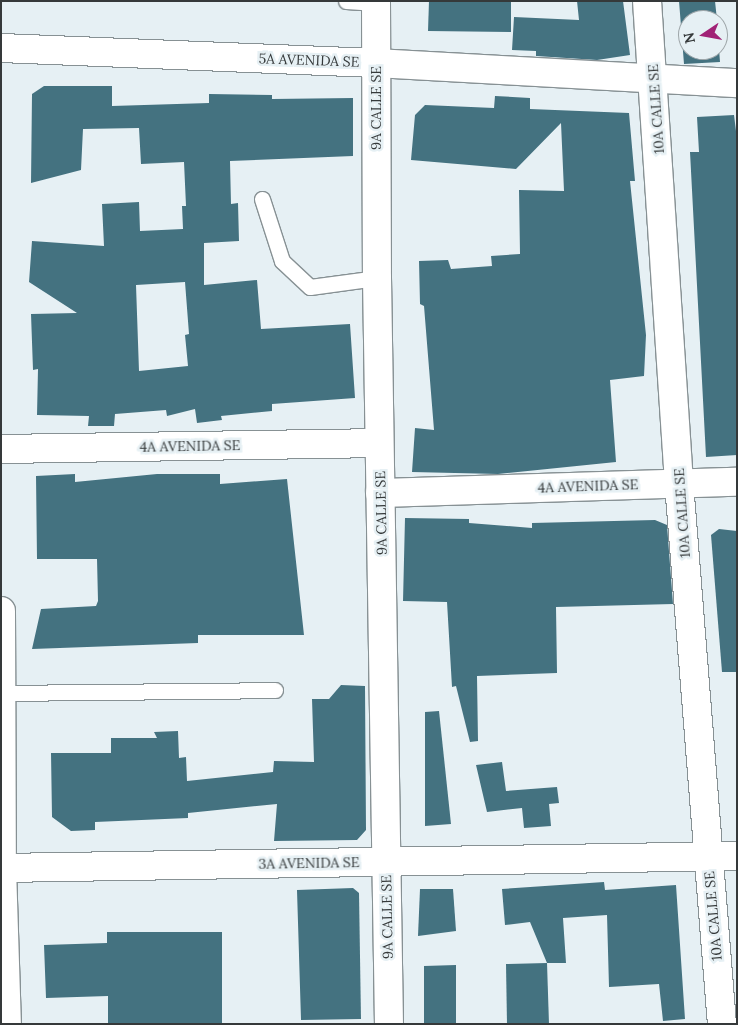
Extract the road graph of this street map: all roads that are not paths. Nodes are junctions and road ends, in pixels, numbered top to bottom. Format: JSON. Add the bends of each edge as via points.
{"nodes":[{"id":1,"x":346,"y":1,"type":"edge"},
{"id":2,"x":648,"y":1,"type":"edge"},
{"id":3,"x":376,"y":2,"type":"edge"},
{"id":4,"x":1,"y":48,"type":"edge"},
{"id":5,"x":376,"y":63,"type":"junction"},
{"id":6,"x":655,"y":80,"type":"junction"},
{"id":7,"x":737,"y":83,"type":"edge"},
{"id":8,"x":262,"y":199,"type":"dead end"},
{"id":9,"x":377,"y":278,"type":"junction"},
{"id":10,"x":379,"y":443,"type":"junction"},
{"id":11,"x":1,"y":449,"type":"edge"},
{"id":12,"x":737,"y":482,"type":"edge"},
{"id":13,"x":679,"y":483,"type":"junction"},
{"id":14,"x":380,"y":493,"type":"junction"},
{"id":15,"x":1,"y":611,"type":"edge"},
{"id":16,"x":275,"y":690,"type":"dead end"},
{"id":17,"x":2,"y":693,"type":"edge"},
{"id":18,"x":709,"y":856,"type":"junction"},
{"id":19,"x":737,"y":856,"type":"edge"},
{"id":20,"x":387,"y":861,"type":"junction"},
{"id":21,"x":2,"y":868,"type":"edge"},
{"id":22,"x":7,"y":1024,"type":"edge"},
{"id":23,"x":388,"y":1024,"type":"edge"},
{"id":24,"x":722,"y":1024,"type":"edge"}],
"edges":[{"from":1,"to":3,"type":"lane"},
{"from":2,"to":6,"type":"street","name":"10A CALLE SE"},
{"from":3,"to":5,"type":"street","name":"9A CALLE SE"},
{"from":4,"to":5,"type":"street","name":"5A AVENIDA SE"},
{"from":5,"to":6,"type":"street","name":"5A AVENIDA SE"},
{"from":5,"to":9,"type":"street","name":"9A CALLE SE"},
{"from":6,"to":7,"type":"street","name":"5A AVENIDA SE"},
{"from":6,"to":13,"type":"street","name":"10A CALLE SE"},
{"from":8,"to":9,"type":"lane","via":[[282,261],[310,287]]},
{"from":9,"to":10,"type":"street","name":"9A CALLE SE"},
{"from":10,"to":11,"type":"street","name":"4A AVENIDA SE"},
{"from":10,"to":14,"type":"street","name":"9A CALLE SE"},
{"from":12,"to":13,"type":"street","name":"4A AVENIDA SE"},
{"from":13,"to":14,"type":"street","name":"4A AVENIDA SE"},
{"from":13,"to":18,"type":"street","name":"10A CALLE SE"},
{"from":14,"to":20,"type":"street","name":"9A CALLE SE"},
{"from":15,"to":17,"type":"street"},
{"from":16,"to":17,"type":"lane"},
{"from":17,"to":21,"type":"street"},
{"from":18,"to":19,"type":"street","name":"3A AVENIDA SE"},
{"from":18,"to":20,"type":"street","name":"3A AVENIDA SE"},
{"from":18,"to":24,"type":"street","name":"10A CALLE SE"},
{"from":20,"to":21,"type":"street","name":"3A AVENIDA SE"},
{"from":20,"to":23,"type":"street","name":"9A CALLE SE"},
{"from":21,"to":22,"type":"street"}]}
